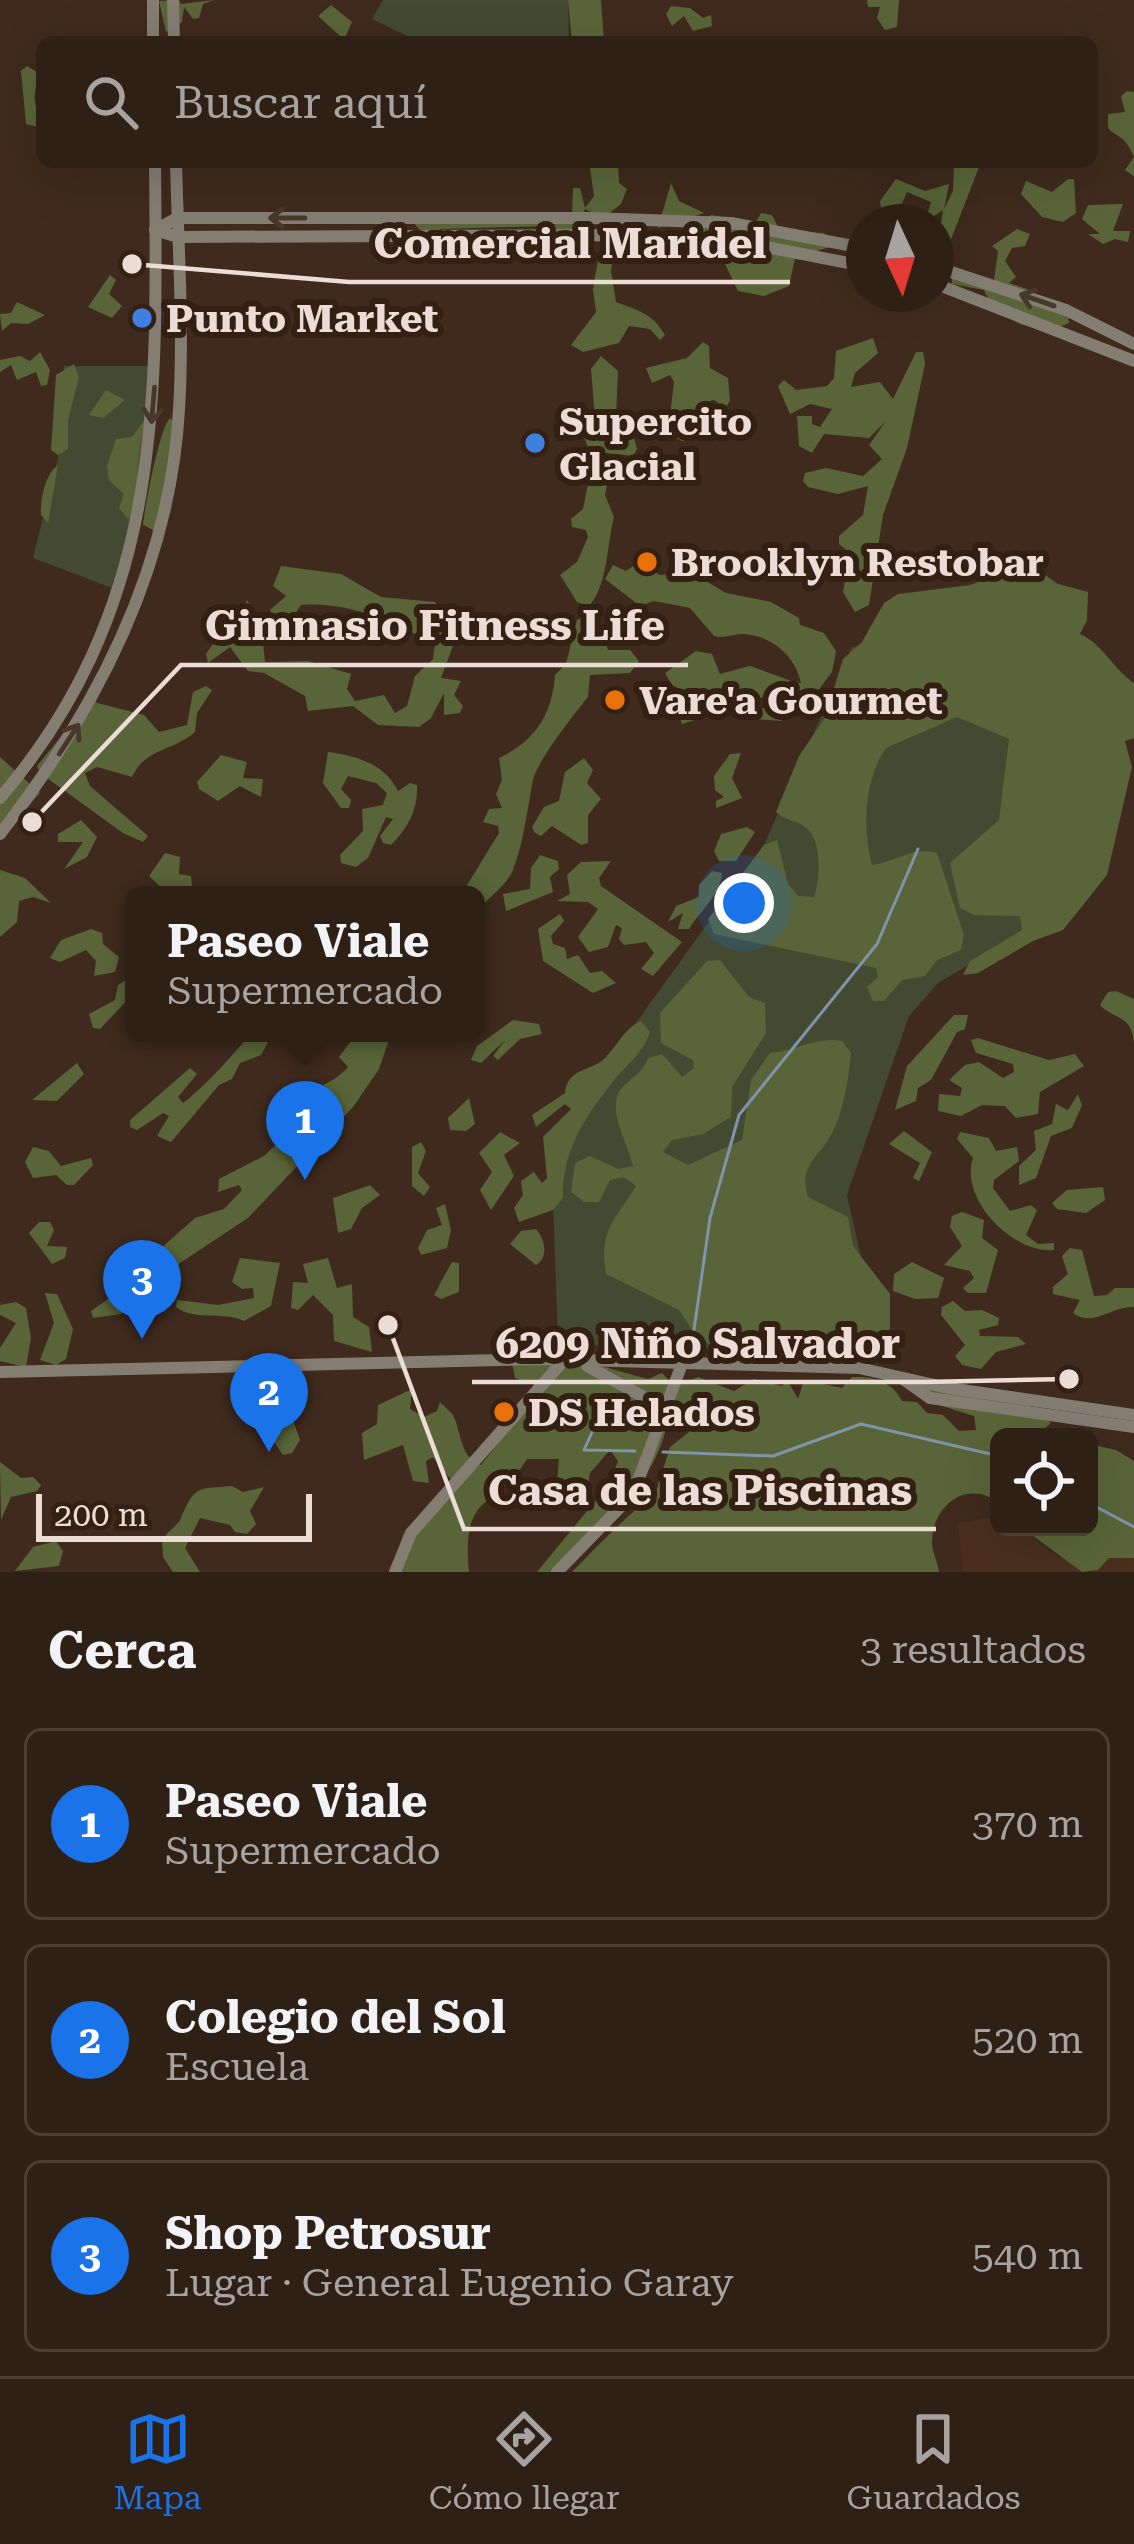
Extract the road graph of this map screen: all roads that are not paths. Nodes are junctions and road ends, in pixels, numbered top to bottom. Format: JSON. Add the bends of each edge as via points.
{"nodes":[{"id":1,"x":152,"y":0,"type":"edge"},
{"id":2,"x":173,"y":0,"type":"edge"},
{"id":3,"x":153,"y":36,"type":"edge"},
{"id":4,"x":174,"y":36,"type":"edge"},
{"id":5,"x":155,"y":168,"type":"edge"},
{"id":6,"x":176,"y":168,"type":"edge"},
{"id":7,"x":177,"y":218,"type":"junction"},
{"id":8,"x":155,"y":230,"type":"junction"},
{"id":9,"x":178,"y":237,"type":"junction"},
{"id":10,"x":846,"y":245,"type":"edge"},
{"id":11,"x":846,"y":263,"type":"edge"},
{"id":12,"x":954,"y":273,"type":"edge"},
{"id":13,"x":954,"y":291,"type":"edge"},
{"id":14,"x":1134,"y":344,"type":"edge"},
{"id":15,"x":1134,"y":361,"type":"edge"},
{"id":16,"x":0,"y":798,"type":"edge"},
{"id":17,"x":0,"y":834,"type":"edge"},
{"id":18,"x":567,"y":1360,"type":"junction"},
{"id":19,"x":682,"y":1364,"type":"junction"},
{"id":20,"x":0,"y":1372,"type":"edge"},
{"id":21,"x":901,"y":1377,"type":"junction"},
{"id":22,"x":1134,"y":1415,"type":"edge"},
{"id":23,"x":1134,"y":1427,"type":"edge"},
{"id":24,"x":659,"y":1432,"type":"junction"},
{"id":25,"x":395,"y":1572,"type":"edge"},
{"id":26,"x":557,"y":1572,"type":"edge"}],
"edges":[{"from":1,"to":3,"type":"street"},
{"from":2,"to":4,"type":"street"},
{"from":5,"to":8,"type":"street"},
{"from":6,"to":7,"type":"street"},
{"from":7,"to":8,"type":"street"},
{"from":7,"to":9,"type":"street"},
{"from":10,"to":7,"type":"street","one_way":true,"via":[[683,221]]},
{"from":8,"to":9,"type":"street"},
{"from":8,"to":16,"type":"street","one_way":true,"via":[[158,354],[136,533],[81,680]]},
{"from":9,"to":11,"type":"street","via":[[702,240]]},
{"from":17,"to":9,"type":"street","one_way":true,"via":[[98,692],[146,580],[179,412]]},
{"from":14,"to":12,"type":"street","one_way":true,"via":[[1066,310]]},
{"from":13,"to":15,"type":"street"},
{"from":18,"to":19,"type":"street"},
{"from":18,"to":20,"type":"street"},
{"from":18,"to":24,"type":"street","via":[[653,1402]]},
{"from":18,"to":25,"type":"street","via":[[410,1533]]},
{"from":19,"to":21,"type":"street"},
{"from":19,"to":24,"type":"street"},
{"from":21,"to":22,"type":"street"},
{"from":21,"to":23,"type":"street","via":[[930,1398]]},
{"from":24,"to":26,"type":"street","via":[[633,1494]]}]}
